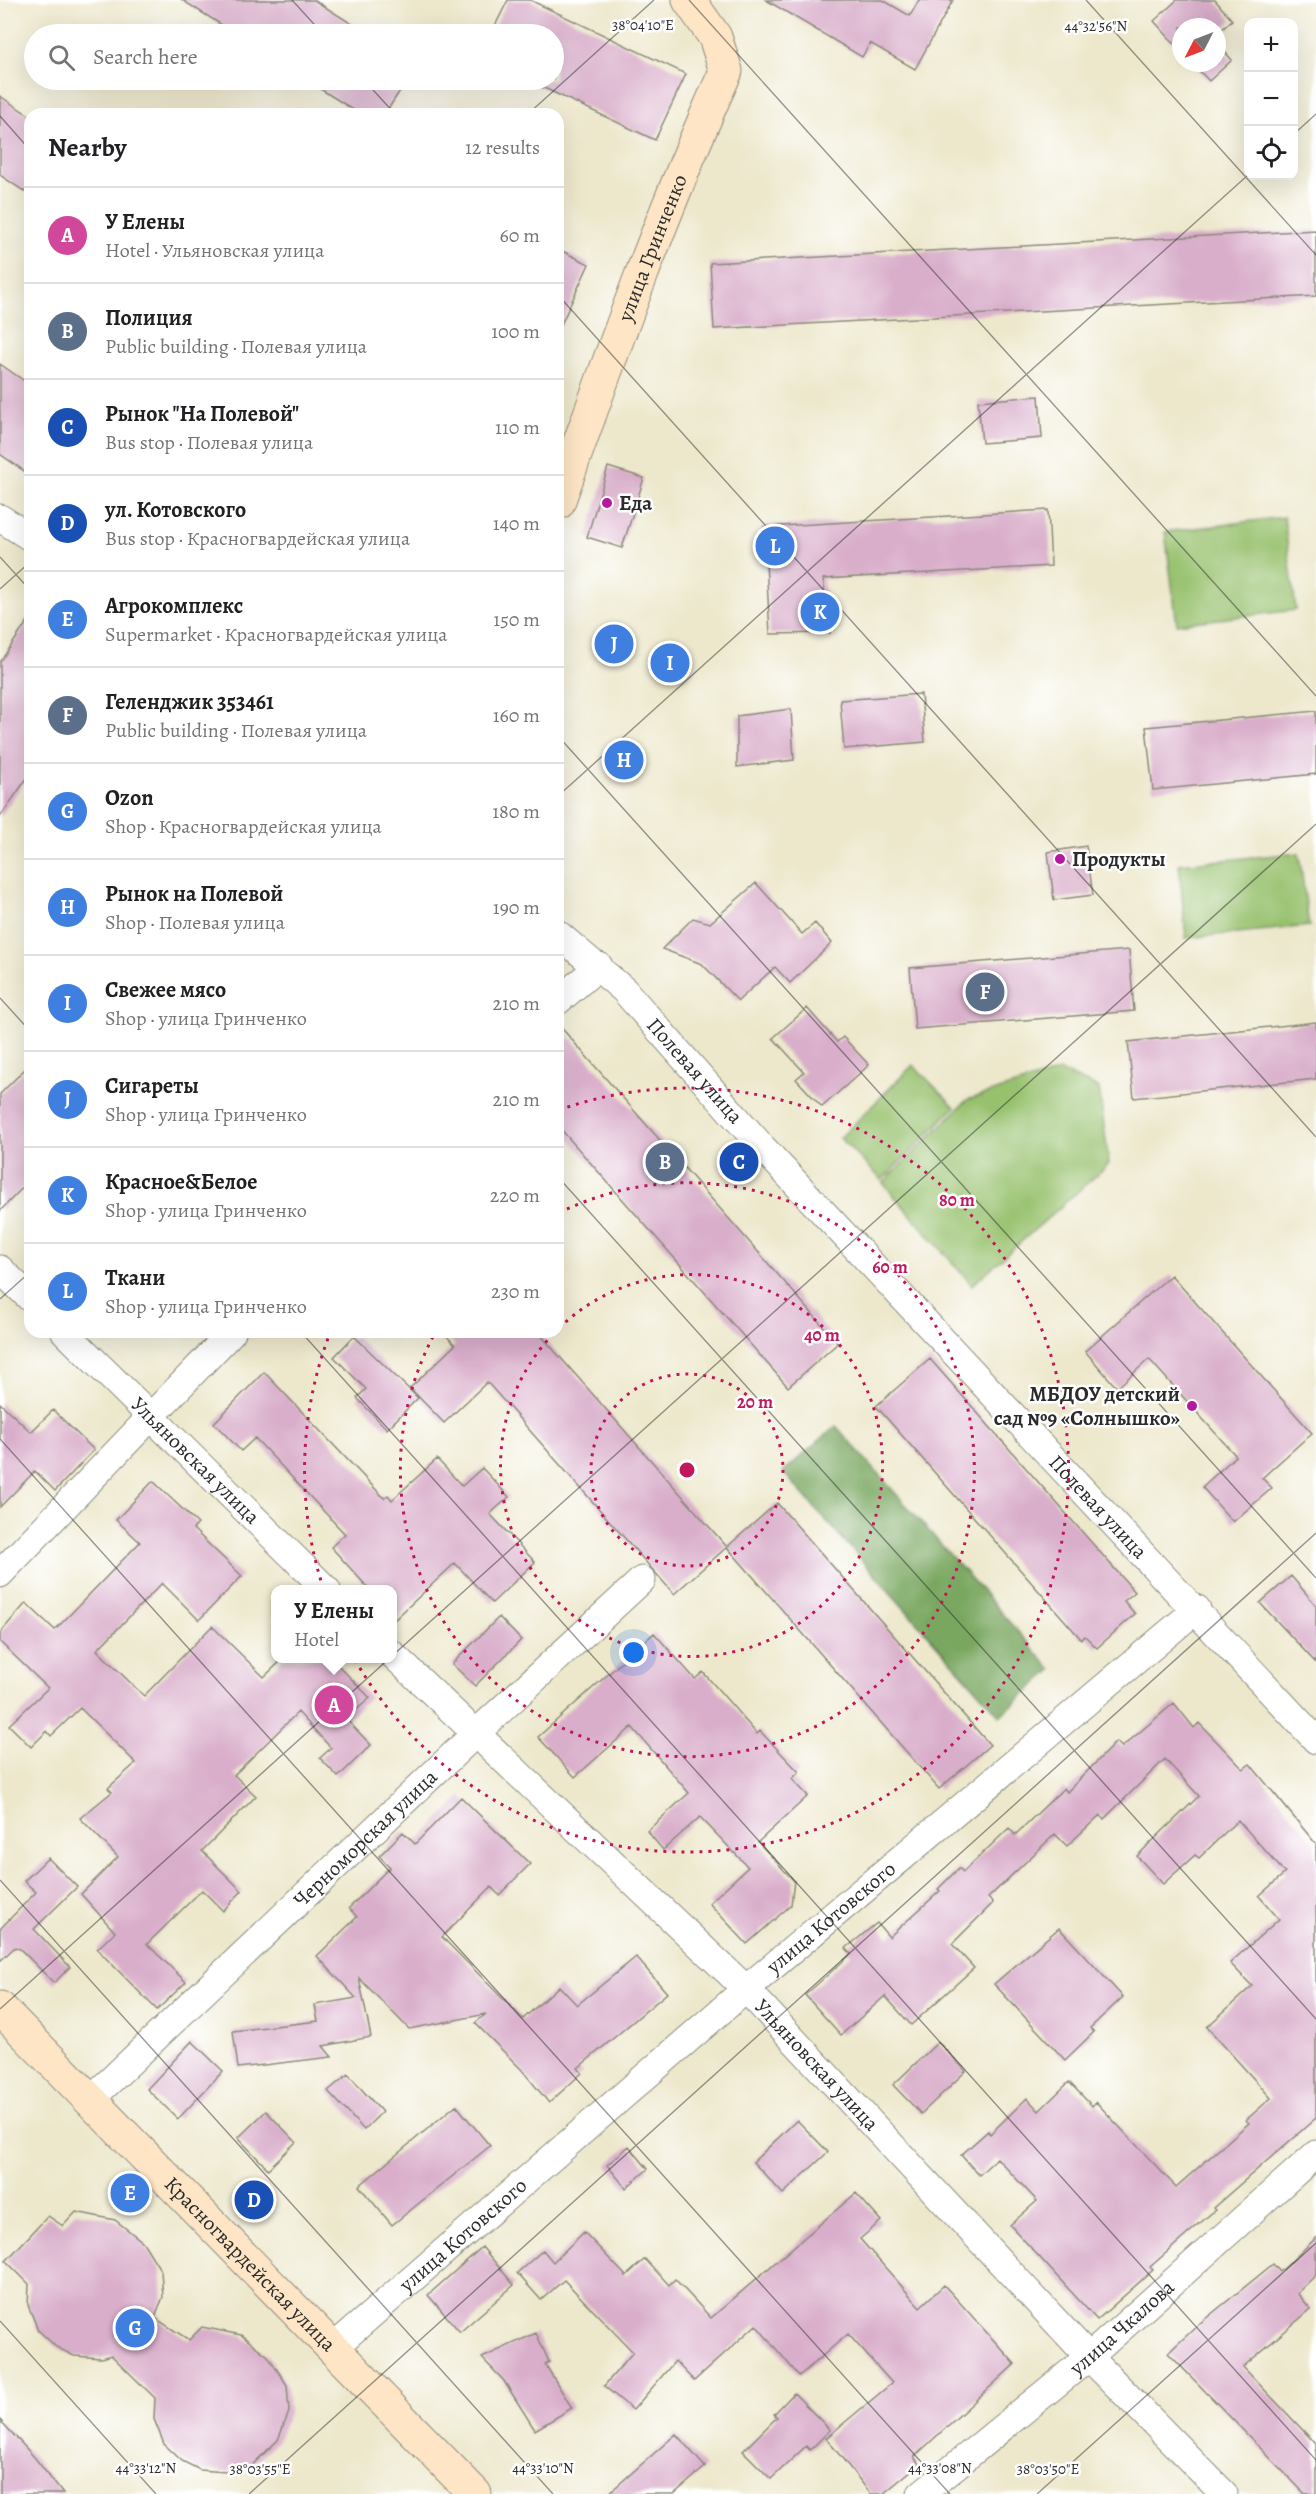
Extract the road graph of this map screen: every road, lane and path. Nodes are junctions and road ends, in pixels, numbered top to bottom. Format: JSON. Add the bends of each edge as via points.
{"nodes":[{"id":1,"x":689,"y":0,"type":"edge"},
{"id":2,"x":564,"y":486,"type":"edge"},
{"id":3,"x":0,"y":518,"type":"edge"},
{"id":4,"x":24,"y":533,"type":"edge"},
{"id":5,"x":564,"y":939,"type":"edge"},
{"id":6,"x":599,"y":966,"type":"junction"},
{"id":7,"x":564,"y":996,"type":"edge"},
{"id":8,"x":0,"y":1269,"type":"edge"},
{"id":9,"x":24,"y":1292,"type":"edge"},
{"id":10,"x":70,"y":1338,"type":"edge"},
{"id":11,"x":225,"y":1338,"type":"edge"},
{"id":12,"x":152,"y":1417,"type":"junction"},
{"id":13,"x":0,"y":1574,"type":"edge"},
{"id":14,"x":642,"y":1580,"type":"dead end"},
{"id":15,"x":322,"y":1585,"type":"edge"},
{"id":16,"x":1197,"y":1609,"type":"junction"},
{"id":17,"x":397,"y":1658,"type":"edge"},
{"id":18,"x":475,"y":1734,"type":"junction"},
{"id":19,"x":1316,"y":1740,"type":"edge"},
{"id":20,"x":746,"y":1989,"type":"junction"},
{"id":21,"x":0,"y":2008,"type":"edge"},
{"id":22,"x":90,"y":2100,"type":"junction"},
{"id":23,"x":1316,"y":2154,"type":"edge"},
{"id":24,"x":334,"y":2347,"type":"junction"},
{"id":25,"x":1089,"y":2356,"type":"junction"},
{"id":26,"x":475,"y":2494,"type":"edge"},
{"id":27,"x":921,"y":2494,"type":"edge"},
{"id":28,"x":1224,"y":2494,"type":"edge"}],
"edges":[{"from":1,"to":2,"type":"street","name":"улица Гринченко","via":[[715,38],[726,71],[686,159]]},
{"from":3,"to":4,"type":"street"},
{"from":5,"to":6,"type":"street","name":"Полевая улица"},
{"from":6,"to":7,"type":"street"},
{"from":6,"to":16,"type":"street","name":"Полевая улица","via":[[1076,1485]]},
{"from":8,"to":9,"type":"street"},
{"from":10,"to":12,"type":"street","name":"Ульяновская улица"},
{"from":11,"to":12,"type":"street"},
{"from":12,"to":13,"type":"street"},
{"from":12,"to":15,"type":"street","name":"Ульяновская улица"},
{"from":14,"to":18,"type":"street","name":"Черноморская улица"},
{"from":16,"to":19,"type":"street","name":"Полевая улица"},
{"from":16,"to":20,"type":"street","name":"улица Котовского"},
{"from":17,"to":18,"type":"street","name":"Ульяновская улица"},
{"from":18,"to":20,"type":"street","name":"Ульяновская улица"},
{"from":18,"to":22,"type":"street","name":"Черноморская улица"},
{"from":20,"to":24,"type":"street","name":"улица Котовского"},
{"from":20,"to":25,"type":"street","name":"Ульяновская улица"},
{"from":21,"to":22,"type":"street","name":"Красногвардейская улица"},
{"from":22,"to":24,"type":"street","name":"Красногвардейская улица"},
{"from":23,"to":25,"type":"street","name":"улица Чкалова"},
{"from":24,"to":26,"type":"street","name":"Красногвардейская улица"},
{"from":25,"to":27,"type":"street","name":"улица Чкалова"},
{"from":25,"to":28,"type":"street","name":"Ульяновская улица"}]}
